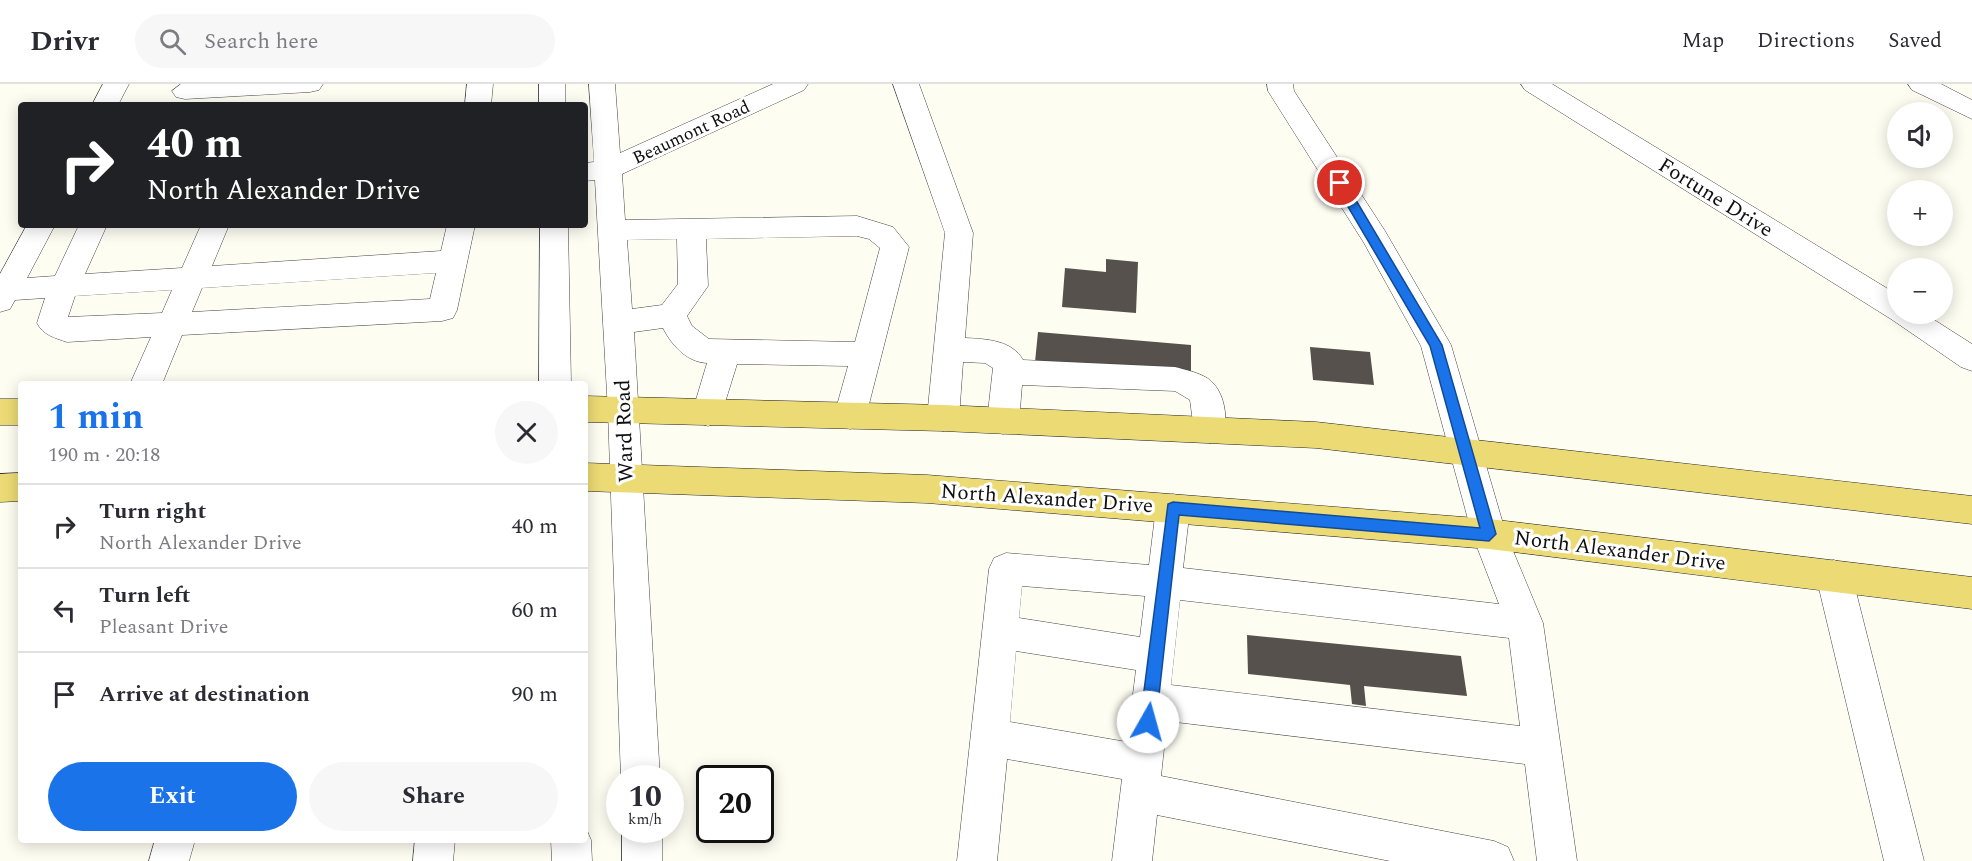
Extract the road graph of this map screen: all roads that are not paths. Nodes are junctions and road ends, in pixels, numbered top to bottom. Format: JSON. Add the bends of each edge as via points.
{"nodes":[{"id":1,"x":116,"y":84,"type":"edge"},
{"id":2,"x":310,"y":84,"type":"edge"},
{"id":3,"x":480,"y":84,"type":"edge"},
{"id":4,"x":552,"y":84,"type":"edge"},
{"id":5,"x":602,"y":84,"type":"edge"},
{"id":6,"x":795,"y":84,"type":"edge"},
{"id":7,"x":906,"y":84,"type":"edge"},
{"id":8,"x":1280,"y":84,"type":"edge"},
{"id":9,"x":1534,"y":84,"type":"edge"},
{"id":10,"x":1921,"y":84,"type":"edge"},
{"id":11,"x":185,"y":91,"type":"dead end"},
{"id":12,"x":268,"y":92,"type":"edge"},
{"id":13,"x":107,"y":102,"type":"edge"},
{"id":14,"x":478,"y":102,"type":"edge"},
{"id":15,"x":552,"y":102,"type":"edge"},
{"id":16,"x":1972,"y":111,"type":"edge"},
{"id":17,"x":597,"y":171,"type":"edge"},
{"id":18,"x":39,"y":228,"type":"edge"},
{"id":19,"x":92,"y":228,"type":"edge"},
{"id":20,"x":214,"y":228,"type":"edge"},
{"id":21,"x":461,"y":228,"type":"edge"},
{"id":22,"x":554,"y":228,"type":"edge"},
{"id":23,"x":691,"y":228,"type":"junction"},
{"id":24,"x":612,"y":230,"type":"junction"},
{"id":25,"x":454,"y":261,"type":"junction"},
{"id":26,"x":194,"y":278,"type":"junction"},
{"id":27,"x":64,"y":285,"type":"junction"},
{"id":28,"x":3,"y":296,"type":"edge"},
{"id":29,"x":1887,"y":303,"type":"edge"},
{"id":30,"x":671,"y":315,"type":"junction"},
{"id":31,"x":618,"y":323,"type":"junction"},
{"id":32,"x":1918,"y":324,"type":"edge"},
{"id":33,"x":173,"y":325,"type":"junction"},
{"id":34,"x":949,"y":349,"type":"junction"},
{"id":35,"x":725,"y":352,"type":"junction"},
{"id":36,"x":867,"y":354,"type":"junction"},
{"id":37,"x":1972,"y":359,"type":"edge"},
{"id":38,"x":1008,"y":372,"type":"junction"},
{"id":39,"x":147,"y":381,"type":"edge"},
{"id":40,"x":555,"y":381,"type":"edge"},
{"id":41,"x":588,"y":409,"type":"edge"},
{"id":42,"x":624,"y":411,"type":"junction"},
{"id":43,"x":0,"y":412,"type":"edge"},
{"id":44,"x":18,"y":412,"type":"edge"},
{"id":45,"x":708,"y":413,"type":"junction"},
{"id":46,"x":850,"y":416,"type":"junction"},
{"id":47,"x":943,"y":418,"type":"junction"},
{"id":48,"x":1003,"y":421,"type":"junction"},
{"id":49,"x":1210,"y":430,"type":"junction"},
{"id":50,"x":1464,"y":450,"type":"junction"},
{"id":51,"x":588,"y":477,"type":"edge"},
{"id":52,"x":626,"y":481,"type":"junction"},
{"id":53,"x":18,"y":487,"type":"edge"},
{"id":54,"x":0,"y":488,"type":"edge"},
{"id":55,"x":1173,"y":508,"type":"junction"},
{"id":56,"x":1972,"y":510,"type":"edge"},
{"id":57,"x":1489,"y":534,"type":"junction"},
{"id":58,"x":1834,"y":576,"type":"junction"},
{"id":59,"x":1164,"y":582,"type":"junction"},
{"id":60,"x":1972,"y":593,"type":"edge"},
{"id":61,"x":1525,"y":622,"type":"junction"},
{"id":62,"x":999,"y":632,"type":"junction"},
{"id":63,"x":1156,"y":656,"type":"junction"},
{"id":64,"x":1150,"y":701,"type":"junction"},
{"id":65,"x":989,"y":737,"type":"junction"},
{"id":66,"x":1541,"y":747,"type":"junction"},
{"id":67,"x":640,"y":765,"type":"edge"},
{"id":68,"x":1142,"y":778,"type":"junction"},
{"id":69,"x":174,"y":843,"type":"edge"},
{"id":70,"x":435,"y":843,"type":"edge"},
{"id":71,"x":571,"y":843,"type":"edge"},
{"id":72,"x":642,"y":843,"type":"edge"},
{"id":73,"x":986,"y":859,"type":"edge"},
{"id":74,"x":169,"y":861,"type":"edge"},
{"id":75,"x":433,"y":861,"type":"edge"},
{"id":76,"x":572,"y":861,"type":"edge"},
{"id":77,"x":642,"y":861,"type":"edge"},
{"id":78,"x":1132,"y":861,"type":"edge"},
{"id":79,"x":1494,"y":861,"type":"edge"},
{"id":80,"x":1557,"y":861,"type":"edge"},
{"id":81,"x":1904,"y":861,"type":"edge"}],
"edges":[{"from":1,"to":13,"type":"street"},
{"from":2,"to":12,"type":"street"},
{"from":3,"to":14,"type":"street"},
{"from":4,"to":15,"type":"street"},
{"from":5,"to":17,"type":"street","name":"Ward Road"},
{"from":6,"to":17,"type":"street","name":"Beaumont Road"},
{"from":7,"to":34,"type":"street","via":[[959,233]]},
{"from":8,"to":50,"type":"street","via":[[1436,345]]},
{"from":9,"to":29,"type":"street","name":"Fortune Drive"},
{"from":10,"to":16,"type":"street"},
{"from":11,"to":12,"type":"street"},
{"from":17,"to":24,"type":"street","name":"Ward Road"},
{"from":18,"to":28,"type":"street"},
{"from":19,"to":27,"type":"street"},
{"from":20,"to":26,"type":"street"},
{"from":21,"to":25,"type":"street"},
{"from":22,"to":40,"type":"street"},
{"from":23,"to":24,"type":"street"},
{"from":23,"to":30,"type":"street","via":[[693,286]]},
{"from":23,"to":36,"type":"street","via":[[857,226],[877,229],[889,237],[895,247]]},
{"from":24,"to":31,"type":"street","name":"Ward Road"},
{"from":25,"to":26,"type":"street"},
{"from":25,"to":33,"type":"street","via":[[442,310]]},
{"from":26,"to":27,"type":"street"},
{"from":26,"to":33,"type":"street"},
{"from":27,"to":28,"type":"street"},
{"from":27,"to":33,"type":"street","via":[[52,323],[67,330]]},
{"from":30,"to":31,"type":"street"},
{"from":30,"to":35,"type":"street","via":[[681,334],[702,351]]},
{"from":31,"to":42,"type":"street","name":"Ward Road"},
{"from":32,"to":37,"type":"street"},
{"from":33,"to":39,"type":"street"},
{"from":34,"to":38,"type":"street","via":[[992,351],[1008,363]]},
{"from":34,"to":47,"type":"street"},
{"from":35,"to":36,"type":"street"},
{"from":35,"to":45,"type":"street"},
{"from":36,"to":46,"type":"street"},
{"from":38,"to":48,"type":"street"},
{"from":38,"to":49,"type":"street","via":[[1195,384],[1206,396]]},
{"from":41,"to":42,"type":"main road"},
{"from":42,"to":45,"type":"main road"},
{"from":42,"to":52,"type":"street","name":"Ward Road"},
{"from":43,"to":44,"type":"main road"},
{"from":45,"to":46,"type":"main road"},
{"from":46,"to":47,"type":"main road"},
{"from":47,"to":48,"type":"main road"},
{"from":48,"to":49,"type":"main road"},
{"from":49,"to":50,"type":"main road","via":[[1316,435]]},
{"from":50,"to":56,"type":"main road"},
{"from":50,"to":57,"type":"street"},
{"from":51,"to":52,"type":"main road","name":"North Alexander Drive"},
{"from":52,"to":55,"type":"main road","name":"North Alexander Drive","via":[[927,489]]},
{"from":52,"to":67,"type":"street","name":"Ward Road"},
{"from":53,"to":54,"type":"main road"},
{"from":55,"to":57,"type":"main road","name":"North Alexander Drive"},
{"from":55,"to":59,"type":"street"},
{"from":57,"to":58,"type":"main road","name":"North Alexander Drive"},
{"from":57,"to":61,"type":"street"},
{"from":58,"to":60,"type":"main road","name":"North Alexander Drive"},
{"from":58,"to":81,"type":"street"},
{"from":59,"to":61,"type":"street"},
{"from":59,"to":62,"type":"street","via":[[1006,568]]},
{"from":59,"to":63,"type":"street"},
{"from":61,"to":66,"type":"street"},
{"from":62,"to":63,"type":"street"},
{"from":62,"to":65,"type":"street"},
{"from":63,"to":64,"type":"street"},
{"from":64,"to":66,"type":"street"},
{"from":64,"to":68,"type":"street"},
{"from":65,"to":68,"type":"street"},
{"from":65,"to":73,"type":"street"},
{"from":66,"to":80,"type":"street"},
{"from":68,"to":78,"type":"street"},
{"from":68,"to":79,"type":"street"},
{"from":69,"to":74,"type":"street"},
{"from":70,"to":75,"type":"street"},
{"from":71,"to":76,"type":"street"},
{"from":72,"to":77,"type":"street"}]}
